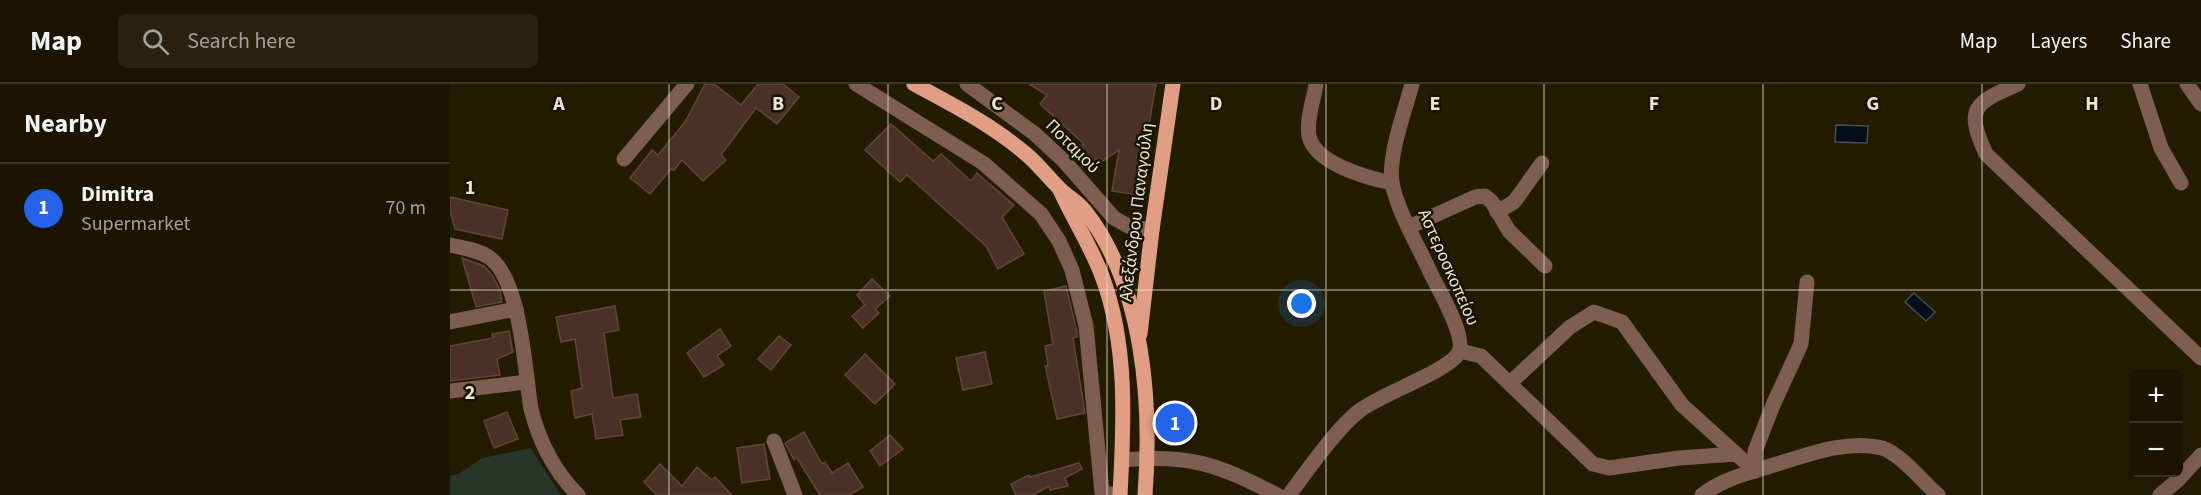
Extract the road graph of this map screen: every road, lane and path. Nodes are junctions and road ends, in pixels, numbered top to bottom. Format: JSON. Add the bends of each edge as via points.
{"nodes":[{"id":1,"x":687,"y":84,"type":"edge"},
{"id":2,"x":856,"y":84,"type":"edge"},
{"id":3,"x":914,"y":84,"type":"edge"},
{"id":4,"x":967,"y":84,"type":"edge"},
{"id":5,"x":1173,"y":84,"type":"edge"},
{"id":6,"x":1316,"y":84,"type":"edge"},
{"id":7,"x":1412,"y":84,"type":"edge"},
{"id":8,"x":2018,"y":84,"type":"edge"},
{"id":9,"x":2140,"y":84,"type":"edge"},
{"id":10,"x":2187,"y":84,"type":"edge"},
{"id":11,"x":2201,"y":104,"type":"edge"},
{"id":12,"x":624,"y":159,"type":"dead end"},
{"id":13,"x":1542,"y":164,"type":"dead end"},
{"id":14,"x":1392,"y":183,"type":"junction"},
{"id":15,"x":2181,"y":183,"type":"dead end"},
{"id":16,"x":1060,"y":189,"type":"junction"},
{"id":17,"x":1497,"y":212,"type":"junction"},
{"id":18,"x":1409,"y":227,"type":"junction"},
{"id":19,"x":1152,"y":230,"type":"junction"},
{"id":20,"x":450,"y":244,"type":"edge"},
{"id":21,"x":1545,"y":266,"type":"dead end"},
{"id":22,"x":1807,"y":282,"type":"dead end"},
{"id":23,"x":516,"y":309,"type":"junction"},
{"id":24,"x":450,"y":322,"type":"edge"},
{"id":25,"x":1139,"y":344,"type":"junction"},
{"id":26,"x":1460,"y":351,"type":"junction"},
{"id":27,"x":2201,"y":358,"type":"edge"},
{"id":28,"x":527,"y":382,"type":"junction"},
{"id":29,"x":1510,"y":383,"type":"junction"},
{"id":30,"x":450,"y":391,"type":"edge"},
{"id":31,"x":774,"y":441,"type":"dead end"},
{"id":32,"x":1736,"y":454,"type":"junction"},
{"id":33,"x":2201,"y":454,"type":"edge"},
{"id":34,"x":1147,"y":458,"type":"junction"},
{"id":35,"x":1122,"y":460,"type":"junction"},
{"id":36,"x":1755,"y":471,"type":"junction"},
{"id":37,"x":1102,"y":494,"type":"edge"},
{"id":38,"x":578,"y":495,"type":"edge"},
{"id":39,"x":795,"y":495,"type":"edge"},
{"id":40,"x":1120,"y":495,"type":"edge"},
{"id":41,"x":1145,"y":495,"type":"edge"},
{"id":42,"x":1277,"y":495,"type":"edge"},
{"id":43,"x":1289,"y":495,"type":"edge"},
{"id":44,"x":1702,"y":495,"type":"edge"},
{"id":45,"x":1938,"y":495,"type":"edge"},
{"id":46,"x":2160,"y":495,"type":"edge"}],
"edges":[{"from":1,"to":12,"type":"street"},
{"from":2,"to":37,"type":"street","via":[[983,163],[1041,214],[1059,241],[1072,270],[1086,326]]},
{"from":3,"to":16,"type":"main road","via":[[995,131],[1026,154]]},
{"from":4,"to":19,"type":"street","name":"Ποταμού","via":[[1035,134],[1114,218],[1130,227]]},
{"from":5,"to":19,"type":"main road","name":"Αλεξάνδρου Παναγούλη"},
{"from":6,"to":14,"type":"street","via":[[1309,128],[1318,151],[1347,169]]},
{"from":7,"to":14,"type":"street","name":"Αστεροσκοπείου","via":[[1392,162]]},
{"from":8,"to":27,"type":"street","via":[[1984,100],[1976,110],[1974,124],[1986,154]]},
{"from":9,"to":15,"type":"street","via":[[2161,148]]},
{"from":10,"to":11,"type":"street"},
{"from":13,"to":17,"type":"street","via":[[1514,202]]},
{"from":14,"to":18,"type":"street","name":"Αστεροσκοπείου"},
{"from":16,"to":25,"type":"main road","via":[[1076,201],[1100,233],[1125,292]]},
{"from":16,"to":35,"type":"main road","via":[[1091,248],[1112,307],[1121,364]]},
{"from":17,"to":18,"type":"street","via":[[1489,198],[1480,195]]},
{"from":17,"to":21,"type":"street","via":[[1509,231]]},
{"from":18,"to":26,"type":"street","name":"Αστεροσκοπείου","via":[[1456,327]]},
{"from":19,"to":25,"type":"main road","name":"Αλεξάνδρου Παναγούλη"},
{"from":20,"to":23,"type":"street","via":[[495,262]]},
{"from":22,"to":36,"type":"street","via":[[1802,344],[1755,451]]},
{"from":23,"to":24,"type":"street"},
{"from":23,"to":28,"type":"street"},
{"from":25,"to":34,"type":"main road"},
{"from":26,"to":29,"type":"street","via":[[1481,356]]},
{"from":26,"to":43,"type":"street","name":"Αστεροσκοπείου","via":[[1358,412]]},
{"from":28,"to":30,"type":"street"},
{"from":28,"to":38,"type":"street","via":[[533,418],[542,440],[559,473]]},
{"from":29,"to":32,"type":"street","via":[[1593,464],[1609,468]]},
{"from":29,"to":32,"type":"street","via":[[1570,327],[1594,312],[1622,322],[1682,405]]},
{"from":31,"to":39,"type":"street"},
{"from":32,"to":36,"type":"street"},
{"from":33,"to":46,"type":"street"},
{"from":34,"to":35,"type":"street"},
{"from":34,"to":41,"type":"main road"},
{"from":34,"to":42,"type":"street","via":[[1210,464]]},
{"from":35,"to":40,"type":"main road"},
{"from":36,"to":44,"type":"street","via":[[1719,484]]},
{"from":36,"to":45,"type":"street","via":[[1827,450],[1870,447],[1888,451]]},
{"from":37,"to":40,"type":"street"}]}
